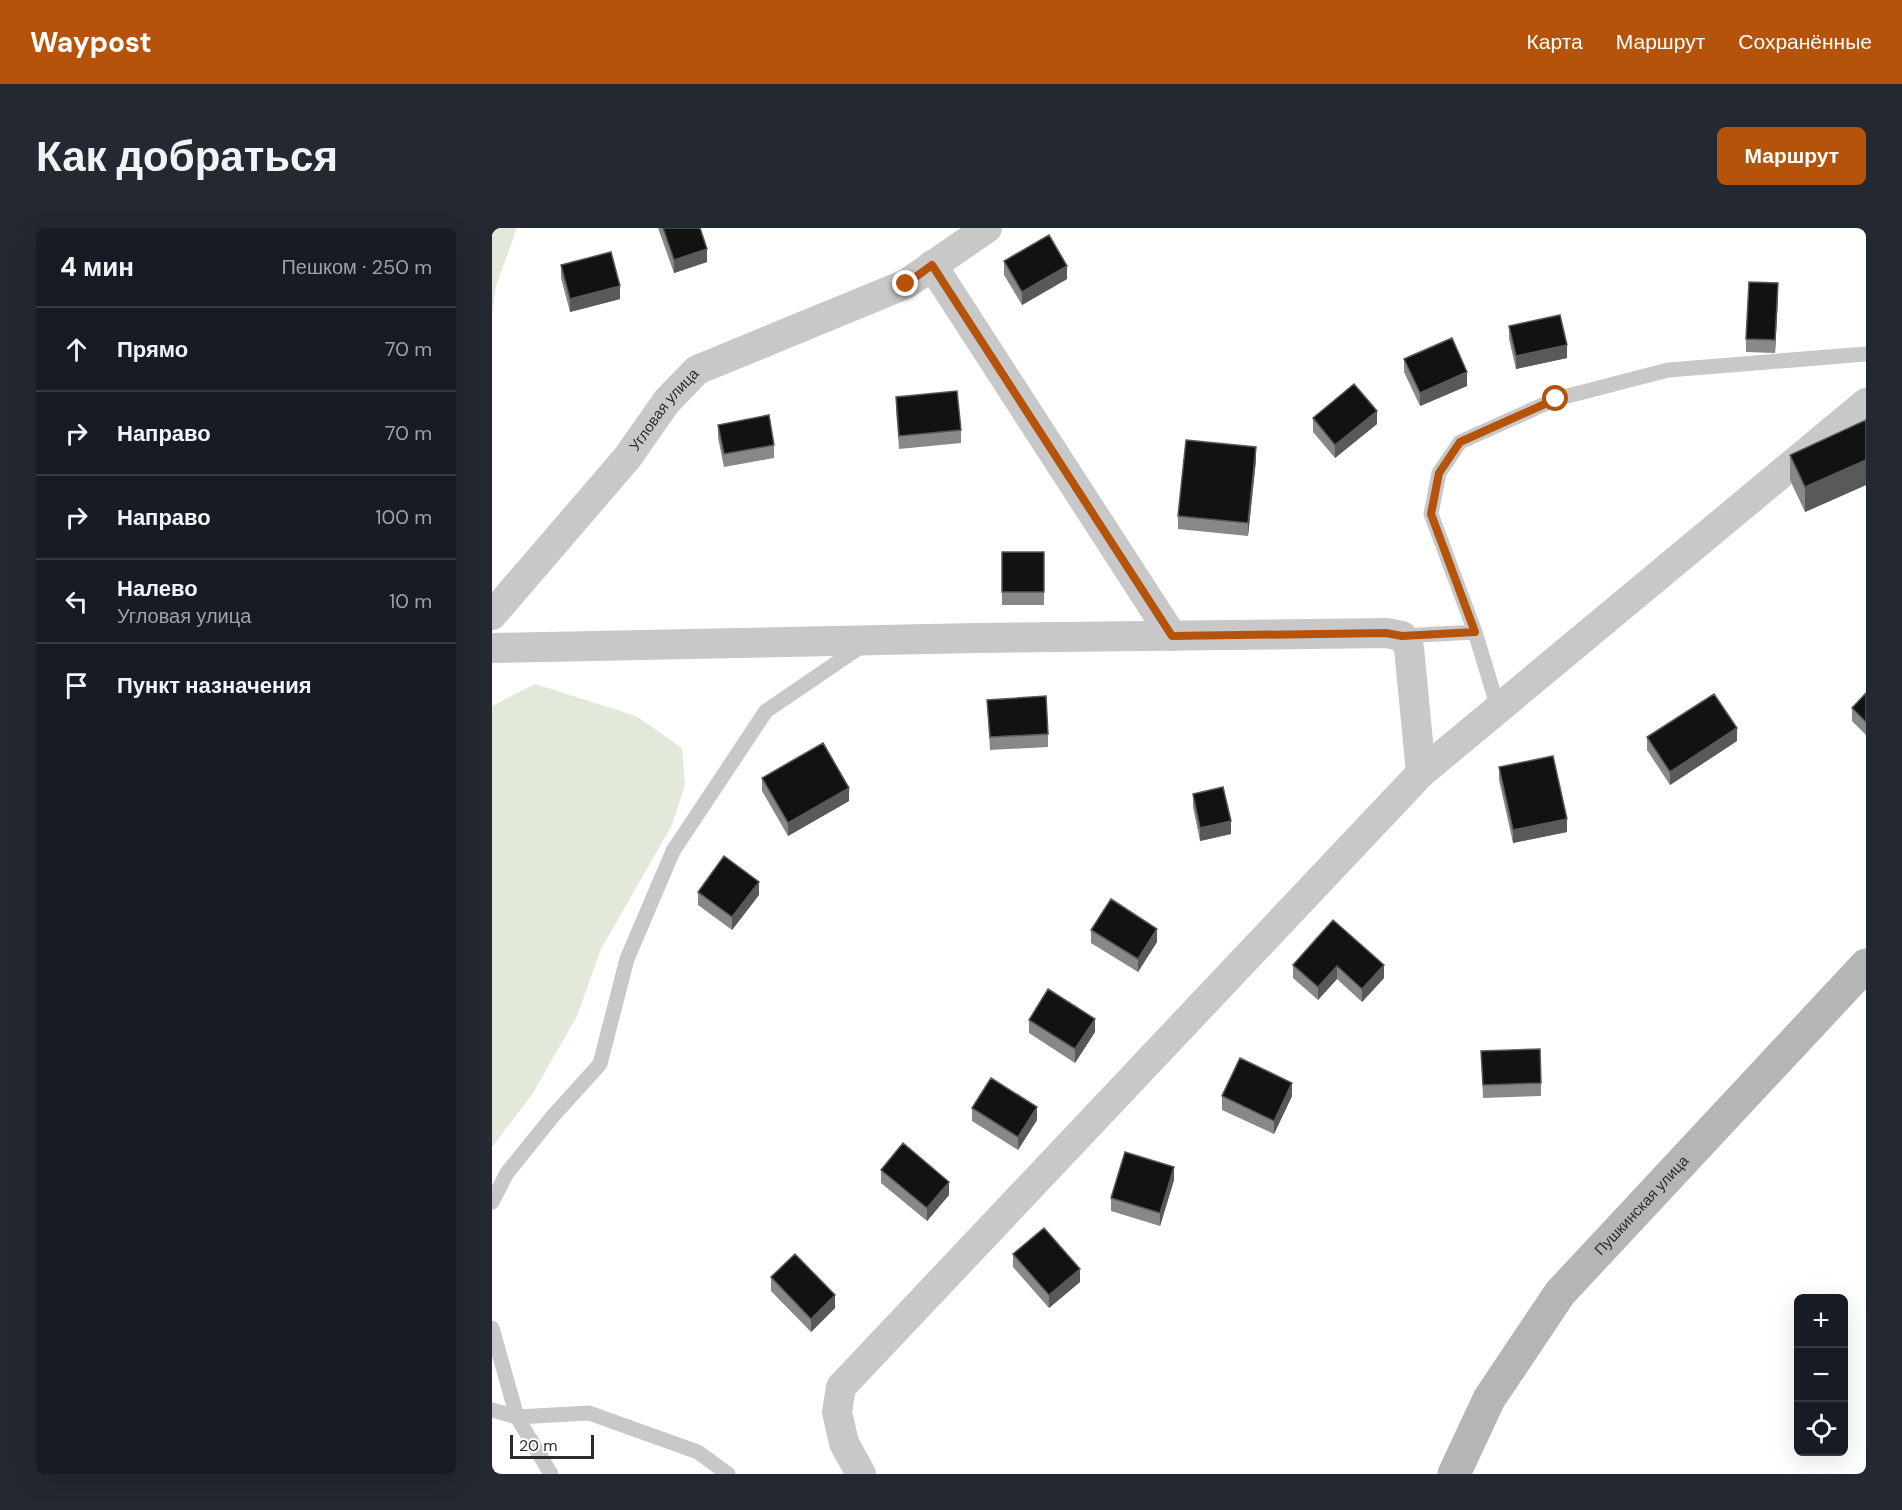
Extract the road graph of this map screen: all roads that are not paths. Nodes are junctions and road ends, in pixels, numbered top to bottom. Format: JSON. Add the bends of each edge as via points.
{"nodes":[{"id":1,"x":987,"y":228,"type":"edge"},
{"id":2,"x":932,"y":265,"type":"junction"},
{"id":3,"x":1866,"y":354,"type":"edge"},
{"id":4,"x":1866,"y":403,"type":"edge"},
{"id":5,"x":492,"y":615,"type":"edge"},
{"id":6,"x":1475,"y":632,"type":"junction"},
{"id":7,"x":1172,"y":636,"type":"junction"},
{"id":8,"x":1402,"y":636,"type":"junction"},
{"id":9,"x":868,"y":641,"type":"junction"},
{"id":10,"x":492,"y":648,"type":"edge"},
{"id":11,"x":1498,"y":708,"type":"junction"},
{"id":12,"x":1421,"y":773,"type":"junction"},
{"id":13,"x":1866,"y":965,"type":"edge"},
{"id":14,"x":492,"y":1202,"type":"edge"},
{"id":15,"x":492,"y":1328,"type":"edge"},
{"id":16,"x":492,"y":1410,"type":"edge"},
{"id":17,"x":517,"y":1416,"type":"junction"},
{"id":18,"x":551,"y":1474,"type":"edge"},
{"id":19,"x":728,"y":1474,"type":"edge"},
{"id":20,"x":861,"y":1474,"type":"edge"},
{"id":21,"x":1454,"y":1474,"type":"edge"}],
"edges":[{"from":1,"to":2,"type":"street","name":"Угловая улица"},
{"from":2,"to":5,"type":"street","name":"Угловая улица","via":[[906,284],[697,370]]},
{"from":2,"to":7,"type":"street"},
{"from":3,"to":6,"type":"lane","via":[[1668,370],[1556,399],[1460,442],[1439,473],[1431,514]]},
{"from":4,"to":11,"type":"street"},
{"from":6,"to":8,"type":"lane"},
{"from":6,"to":11,"type":"lane"},
{"from":7,"to":8,"type":"street"},
{"from":7,"to":9,"type":"street"},
{"from":8,"to":12,"type":"street","via":[[1409,648]]},
{"from":9,"to":10,"type":"street"},
{"from":9,"to":14,"type":"lane","via":[[766,711],[673,851],[627,959],[600,1064],[507,1173]]},
{"from":11,"to":12,"type":"street"},
{"from":12,"to":20,"type":"street","via":[[841,1387],[837,1412],[844,1443]]},
{"from":13,"to":21,"type":"main road","name":"Пушкинская улица","via":[[1560,1293],[1489,1399]]},
{"from":15,"to":17,"type":"lane"},
{"from":16,"to":17,"type":"lane"},
{"from":17,"to":18,"type":"lane"},
{"from":17,"to":19,"type":"lane","via":[[589,1413],[698,1452]]}]}
